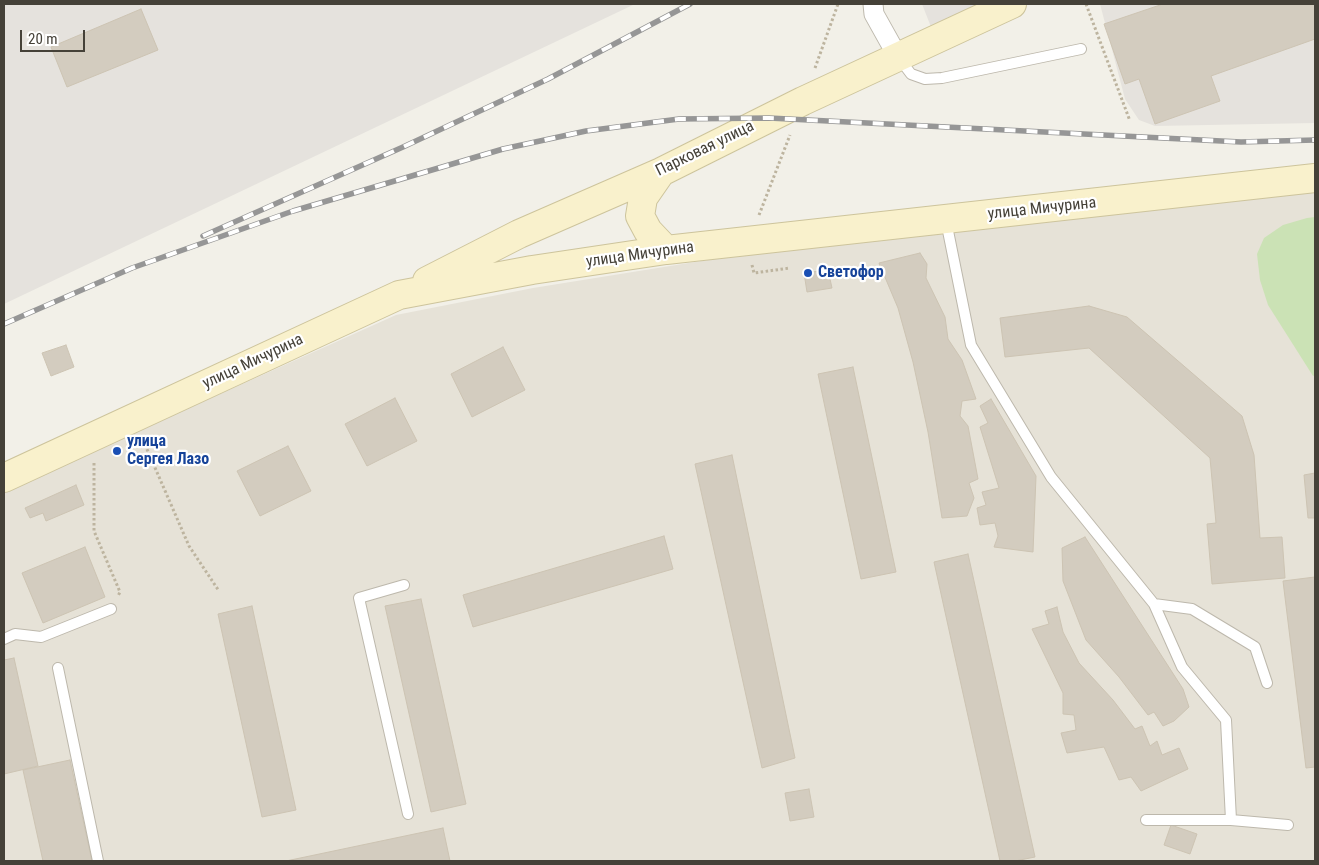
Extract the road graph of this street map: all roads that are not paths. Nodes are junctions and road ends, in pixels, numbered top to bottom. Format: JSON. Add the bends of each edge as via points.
{"nodes":[{"id":1,"x":873,"y":4,"type":"edge"},
{"id":2,"x":1012,"y":4,"type":"edge"},
{"id":3,"x":1081,"y":49,"type":"dead end"},
{"id":4,"x":898,"y":57,"type":"junction"},
{"id":5,"x":661,"y":172,"type":"junction"},
{"id":6,"x":1315,"y":178,"type":"edge"},
{"id":7,"x":946,"y":220,"type":"junction"},
{"id":8,"x":666,"y":250,"type":"junction"},
{"id":9,"x":399,"y":295,"type":"junction"},
{"id":10,"x":4,"y":478,"type":"edge"},
{"id":11,"x":404,"y":585,"type":"dead end"},
{"id":12,"x":1154,"y":604,"type":"junction"},
{"id":13,"x":111,"y":609,"type":"road end"},
{"id":14,"x":4,"y":639,"type":"edge"},
{"id":15,"x":58,"y":668,"type":"dead end"},
{"id":16,"x":1268,"y":682,"type":"dead end"},
{"id":17,"x":408,"y":814,"type":"dead end"},
{"id":18,"x":1146,"y":820,"type":"dead end"},
{"id":19,"x":1231,"y":820,"type":"junction"},
{"id":20,"x":1288,"y":825,"type":"dead end"},
{"id":21,"x":98,"y":861,"type":"edge"}],
"edges":[{"from":1,"to":4,"type":"street","via":[[874,14]]},
{"from":2,"to":4,"type":"main road","name":"Парковая улица"},
{"from":3,"to":4,"type":"lane","via":[[926,79],[911,74]]},
{"from":4,"to":5,"type":"main road","name":"Парковая улица"},
{"from":5,"to":8,"type":"main road","via":[[643,198],[640,216],[648,231]]},
{"from":5,"to":9,"type":"main road","name":"Парковая улица","via":[[519,234]]},
{"from":6,"to":7,"type":"main road","name":"улица Мичурина"},
{"from":7,"to":8,"type":"main road","name":"улица Мичурина"},
{"from":7,"to":12,"type":"lane","via":[[971,345],[1051,478]]},
{"from":8,"to":9,"type":"main road","name":"улица Мичурина","via":[[532,270]]},
{"from":9,"to":10,"type":"main road","name":"улица Мичурина"},
{"from":11,"to":17,"type":"lane","via":[[359,598]]},
{"from":12,"to":16,"type":"lane","via":[[1192,609],[1255,647]]},
{"from":12,"to":19,"type":"lane","via":[[1182,667],[1226,720]]},
{"from":13,"to":14,"type":"lane","via":[[41,636],[15,634]]},
{"from":15,"to":21,"type":"lane"},
{"from":18,"to":19,"type":"lane"},
{"from":19,"to":20,"type":"lane"}]}
